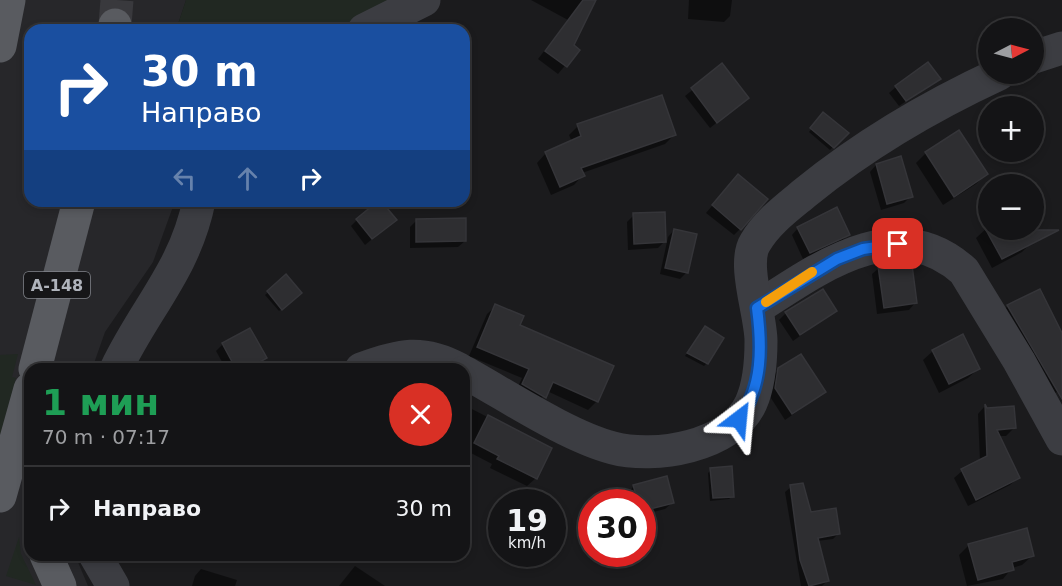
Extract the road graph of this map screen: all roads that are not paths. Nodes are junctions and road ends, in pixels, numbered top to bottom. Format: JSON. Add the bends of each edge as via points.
{"nodes":[{"id":1,"x":9,"y":0,"type":"edge"},
{"id":2,"x":424,"y":0,"type":"edge"},
{"id":3,"x":376,"y":24,"type":"edge"},
{"id":4,"x":0,"y":35,"type":"edge"},
{"id":5,"x":0,"y":46,"type":"edge"},
{"id":6,"x":1062,"y":48,"type":"edge"},
{"id":7,"x":1044,"y":54,"type":"edge"},
{"id":8,"x":978,"y":84,"type":"edge"},
{"id":9,"x":77,"y":207,"type":"edge"},
{"id":10,"x":94,"y":207,"type":"edge"},
{"id":11,"x":198,"y":207,"type":"edge"},
{"id":12,"x":757,"y":308,"type":"junction"},
{"id":13,"x":37,"y":363,"type":"edge"},
{"id":14,"x":59,"y":363,"type":"edge"},
{"id":15,"x":119,"y":363,"type":"edge"},
{"id":16,"x":378,"y":363,"type":"edge"},
{"id":17,"x":448,"y":363,"type":"edge"},
{"id":18,"x":470,"y":375,"type":"edge"},
{"id":19,"x":24,"y":410,"type":"edge"},
{"id":20,"x":1062,"y":440,"type":"edge"},
{"id":21,"x":0,"y":496,"type":"edge"},
{"id":22,"x":49,"y":561,"type":"edge"},
{"id":23,"x":98,"y":561,"type":"edge"},
{"id":24,"x":60,"y":586,"type":"edge"},
{"id":25,"x":113,"y":586,"type":"edge"}],
"edges":[{"from":1,"to":4,"type":"main road"},
{"from":1,"to":5,"type":"main road"},
{"from":2,"to":3,"type":"street"},
{"from":6,"to":7,"type":"street"},
{"from":8,"to":12,"type":"street","via":[[842,163],[779,214],[750,251]]},
{"from":9,"to":13,"type":"main road","number":"А-148"},
{"from":10,"to":14,"type":"main road","number":"А-148","via":[[92,233]]},
{"from":11,"to":15,"type":"street","via":[[179,263]]},
{"from":12,"to":18,"type":"street","via":[[761,340],[758,376],[750,404],[725,430],[706,442],[684,448],[612,448],[564,427]]},
{"from":12,"to":20,"type":"street","via":[[817,270],[863,249],[898,244],[937,253],[964,271]]},
{"from":16,"to":17,"type":"street","via":[[418,355]]},
{"from":19,"to":21,"type":"main road"},
{"from":22,"to":24,"type":"main road"},
{"from":23,"to":25,"type":"street"}]}
